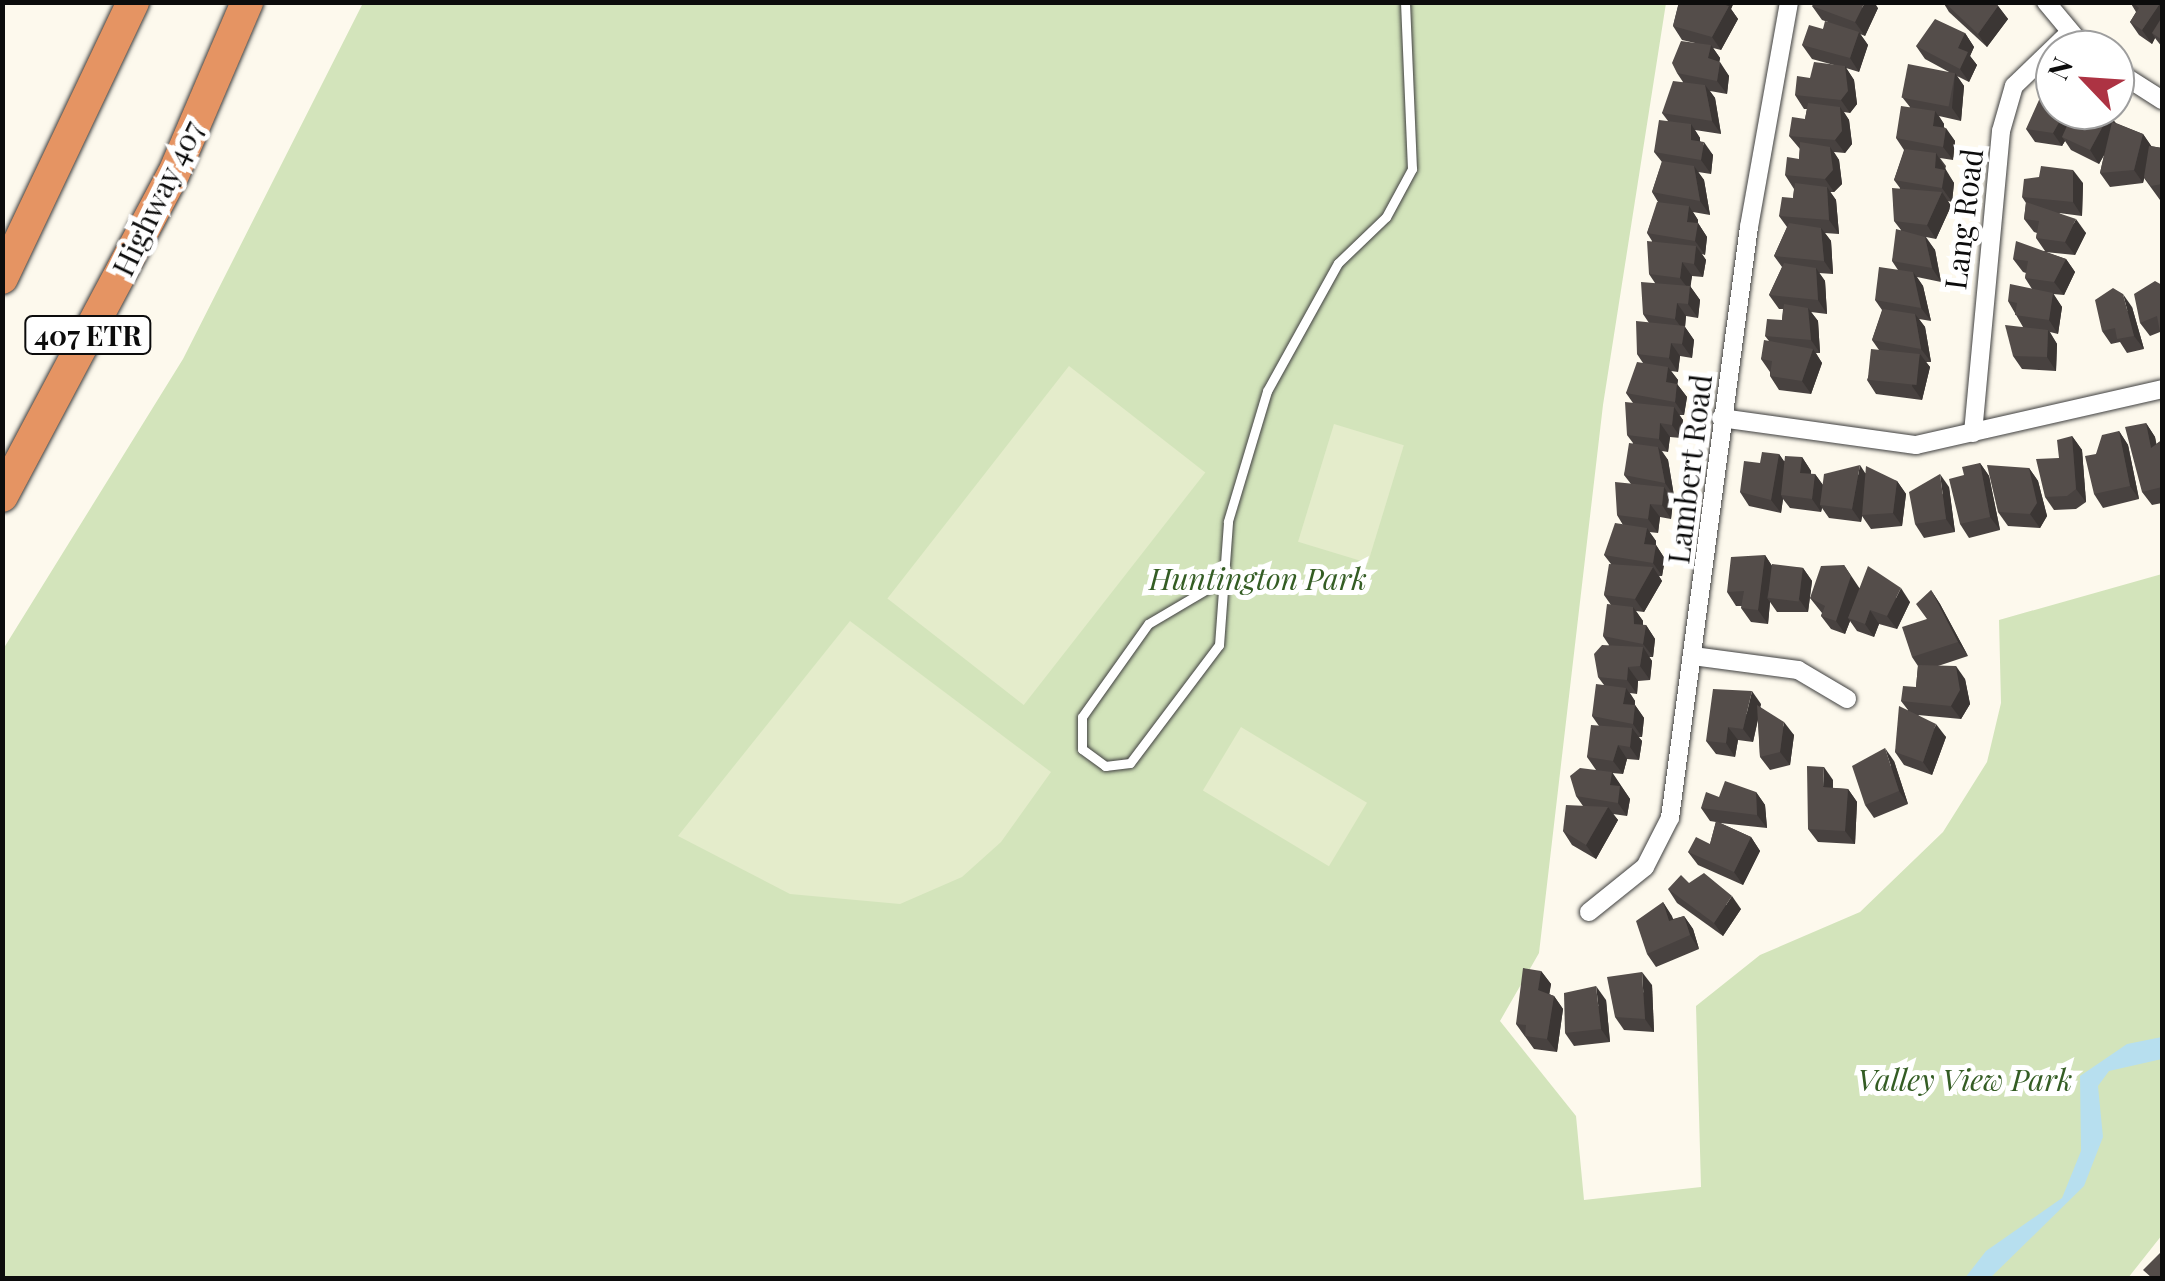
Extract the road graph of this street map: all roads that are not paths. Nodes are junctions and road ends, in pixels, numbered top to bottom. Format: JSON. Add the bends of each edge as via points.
{"nodes":[{"id":1,"x":133,"y":2,"type":"edge"},
{"id":2,"x":247,"y":2,"type":"edge"},
{"id":3,"x":271,"y":2,"type":"edge"},
{"id":4,"x":1405,"y":2,"type":"edge"},
{"id":5,"x":1789,"y":2,"type":"edge"},
{"id":6,"x":2046,"y":2,"type":"edge"},
{"id":7,"x":2062,"y":30,"type":"edge"},
{"id":8,"x":2035,"y":66,"type":"edge"},
{"id":9,"x":2135,"y":83,"type":"edge"},
{"id":10,"x":2162,"y":100,"type":"edge"},
{"id":11,"x":172,"y":175,"type":"junction"},
{"id":12,"x":2,"y":278,"type":"edge"},
{"id":13,"x":2162,"y":388,"type":"edge"},
{"id":14,"x":1722,"y":418,"type":"junction"},
{"id":15,"x":1974,"y":433,"type":"junction"},
{"id":16,"x":2,"y":496,"type":"edge"},
{"id":17,"x":1220,"y":582,"type":"junction"},
{"id":18,"x":1693,"y":656,"type":"junction"},
{"id":19,"x":1847,"y":699,"type":"dead end"},
{"id":20,"x":1589,"y":912,"type":"dead end"}],
"edges":[{"from":1,"to":12,"type":"highway","number":"407 ETR"},
{"from":2,"to":11,"type":"highway","name":"Highway 407","number":"407 ETR"},
{"from":3,"to":11,"type":"highway"},
{"from":4,"to":17,"type":"lane","via":[[1412,169],[1386,217],[1338,262],[1267,391]]},
{"from":5,"to":14,"type":"street","name":"Lambert Road"},
{"from":6,"to":7,"type":"street"},
{"from":8,"to":15,"type":"street","name":"Lang Road","via":[[2014,86],[2001,131]]},
{"from":9,"to":10,"type":"street"},
{"from":11,"to":16,"type":"highway","name":"Highway 407","number":"407 ETR"},
{"from":13,"to":15,"type":"street"},
{"from":14,"to":15,"type":"street","via":[[1916,445]]},
{"from":14,"to":18,"type":"street","name":"Lambert Road"},
{"from":17,"to":17,"type":"lane","via":[[1148,624],[1082,717],[1082,749],[1105,766],[1130,763],[1219,645]]},
{"from":18,"to":19,"type":"street","via":[[1806,673]]},
{"from":18,"to":20,"type":"street","name":"Lambert Road","via":[[1666,830],[1644,867]]}]}
